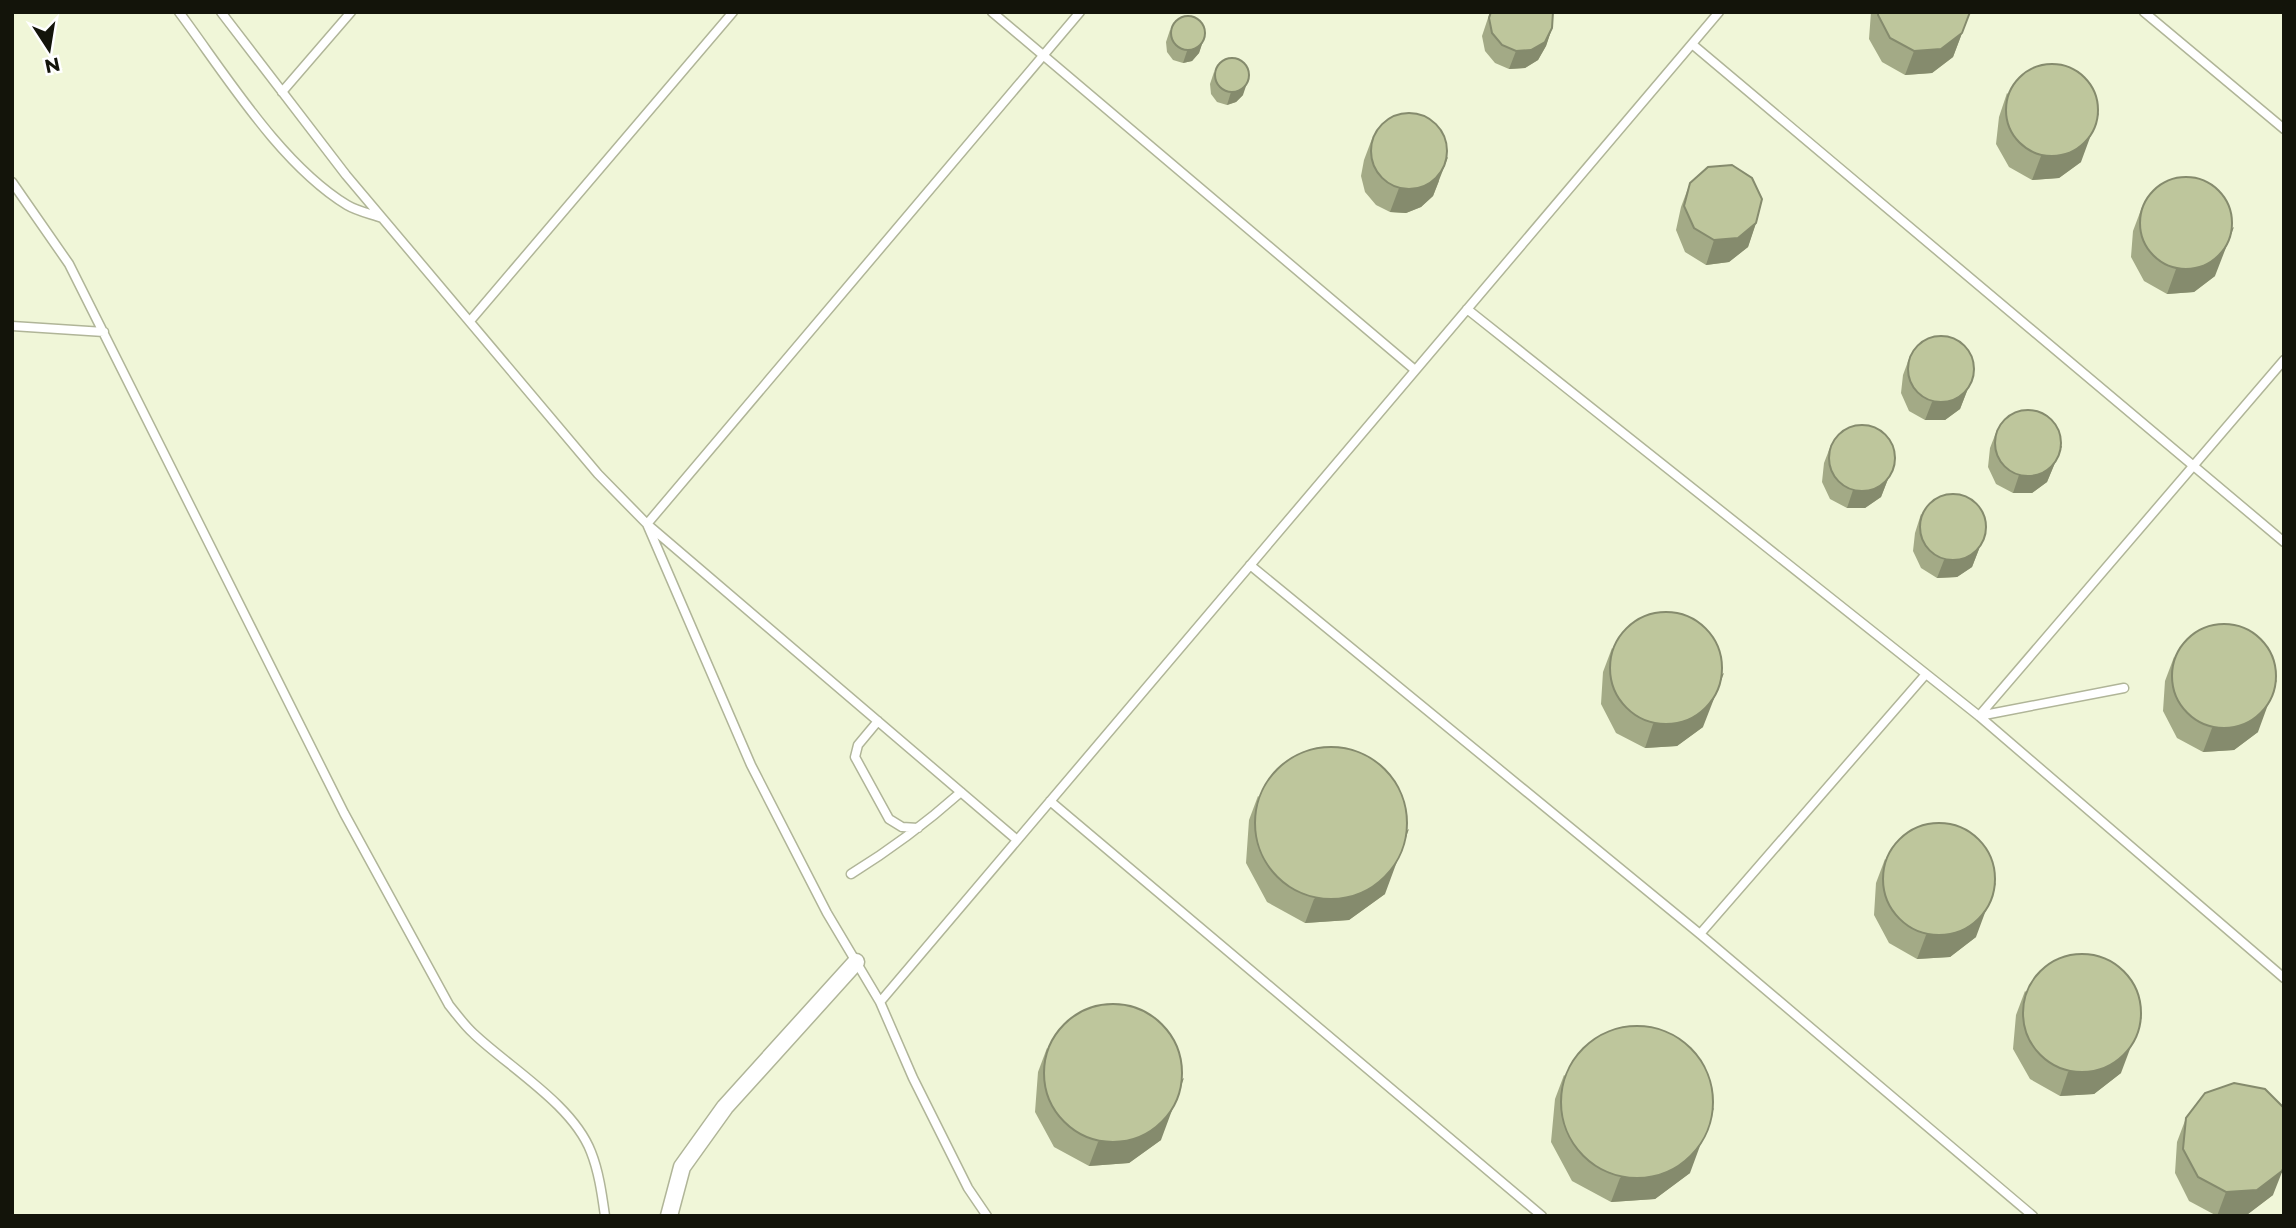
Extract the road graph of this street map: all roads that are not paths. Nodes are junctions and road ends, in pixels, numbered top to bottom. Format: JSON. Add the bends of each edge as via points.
{"nodes":[{"id":1,"x":179,"y":12,"type":"edge"},
{"id":2,"x":221,"y":12,"type":"edge"},
{"id":3,"x":351,"y":12,"type":"edge"},
{"id":4,"x":733,"y":12,"type":"edge"},
{"id":5,"x":992,"y":12,"type":"edge"},
{"id":6,"x":1080,"y":12,"type":"edge"},
{"id":7,"x":1719,"y":12,"type":"edge"},
{"id":8,"x":2144,"y":12,"type":"edge"},
{"id":9,"x":1692,"y":44,"type":"junction"},
{"id":10,"x":1043,"y":55,"type":"junction"},
{"id":11,"x":282,"y":92,"type":"junction"},
{"id":12,"x":2284,"y":129,"type":"edge"},
{"id":13,"x":12,"y":183,"type":"edge"},
{"id":14,"x":384,"y":219,"type":"junction"},
{"id":15,"x":1467,"y":309,"type":"junction"},
{"id":16,"x":470,"y":321,"type":"junction"},
{"id":17,"x":12,"y":326,"type":"edge"},
{"id":18,"x":104,"y":332,"type":"junction"},
{"id":19,"x":2284,"y":360,"type":"edge"},
{"id":20,"x":1415,"y":370,"type":"junction"},
{"id":21,"x":2193,"y":466,"type":"junction"},
{"id":22,"x":647,"y":524,"type":"junction"},
{"id":23,"x":2284,"y":542,"type":"edge"},
{"id":24,"x":1250,"y":565,"type":"junction"},
{"id":25,"x":1926,"y":674,"type":"junction"},
{"id":26,"x":2124,"y":688,"type":"dead end"},
{"id":27,"x":1979,"y":716,"type":"junction"},
{"id":28,"x":878,"y":721,"type":"junction"},
{"id":29,"x":961,"y":792,"type":"junction"},
{"id":30,"x":1050,"y":801,"type":"junction"},
{"id":31,"x":919,"y":828,"type":"junction"},
{"id":32,"x":1017,"y":840,"type":"junction"},
{"id":33,"x":850,"y":874,"type":"dead end"},
{"id":34,"x":1700,"y":934,"type":"junction"},
{"id":35,"x":856,"y":962,"type":"junction"},
{"id":36,"x":2284,"y":978,"type":"edge"},
{"id":37,"x":880,"y":1002,"type":"junction"},
{"id":38,"x":605,"y":1216,"type":"edge"},
{"id":39,"x":668,"y":1216,"type":"edge"},
{"id":40,"x":987,"y":1216,"type":"edge"},
{"id":41,"x":1542,"y":1216,"type":"edge"},
{"id":42,"x":2033,"y":1216,"type":"edge"}],
"edges":[{"from":1,"to":14,"type":"lane","via":[[277,144],[349,206]]},
{"from":2,"to":11,"type":"lane"},
{"from":3,"to":11,"type":"lane"},
{"from":4,"to":16,"type":"lane"},
{"from":5,"to":10,"type":"lane"},
{"from":6,"to":10,"type":"lane"},
{"from":7,"to":9,"type":"lane"},
{"from":8,"to":12,"type":"lane"},
{"from":9,"to":15,"type":"lane"},
{"from":9,"to":21,"type":"lane"},
{"from":10,"to":20,"type":"lane"},
{"from":10,"to":22,"type":"lane"},
{"from":11,"to":14,"type":"lane"},
{"from":13,"to":18,"type":"lane","via":[[69,264]]},
{"from":14,"to":16,"type":"lane"},
{"from":15,"to":20,"type":"lane"},
{"from":15,"to":25,"type":"lane"},
{"from":16,"to":22,"type":"lane","via":[[598,474]]},
{"from":17,"to":18,"type":"lane"},
{"from":18,"to":38,"type":"lane","via":[[344,813],[449,1005],[472,1033],[571,1119],[591,1151]]},
{"from":19,"to":21,"type":"lane"},
{"from":20,"to":24,"type":"lane"},
{"from":21,"to":23,"type":"lane"},
{"from":21,"to":27,"type":"lane"},
{"from":22,"to":28,"type":"lane"},
{"from":22,"to":35,"type":"lane","via":[[751,765]]},
{"from":24,"to":30,"type":"lane"},
{"from":24,"to":34,"type":"lane"},
{"from":25,"to":27,"type":"lane"},
{"from":25,"to":34,"type":"lane"},
{"from":26,"to":27,"type":"lane"},
{"from":27,"to":36,"type":"lane"},
{"from":28,"to":29,"type":"lane"},
{"from":28,"to":31,"type":"lane","via":[[858,745],[855,757],[889,819],[902,827]]},
{"from":29,"to":31,"type":"lane"},
{"from":29,"to":32,"type":"lane"},
{"from":30,"to":32,"type":"lane"},
{"from":30,"to":41,"type":"lane"},
{"from":31,"to":33,"type":"lane"},
{"from":32,"to":37,"type":"lane"},
{"from":34,"to":42,"type":"lane"},
{"from":35,"to":37,"type":"lane"},
{"from":35,"to":39,"type":"street","via":[[725,1107],[682,1167]]},
{"from":37,"to":40,"type":"lane","via":[[968,1188]]}]}
